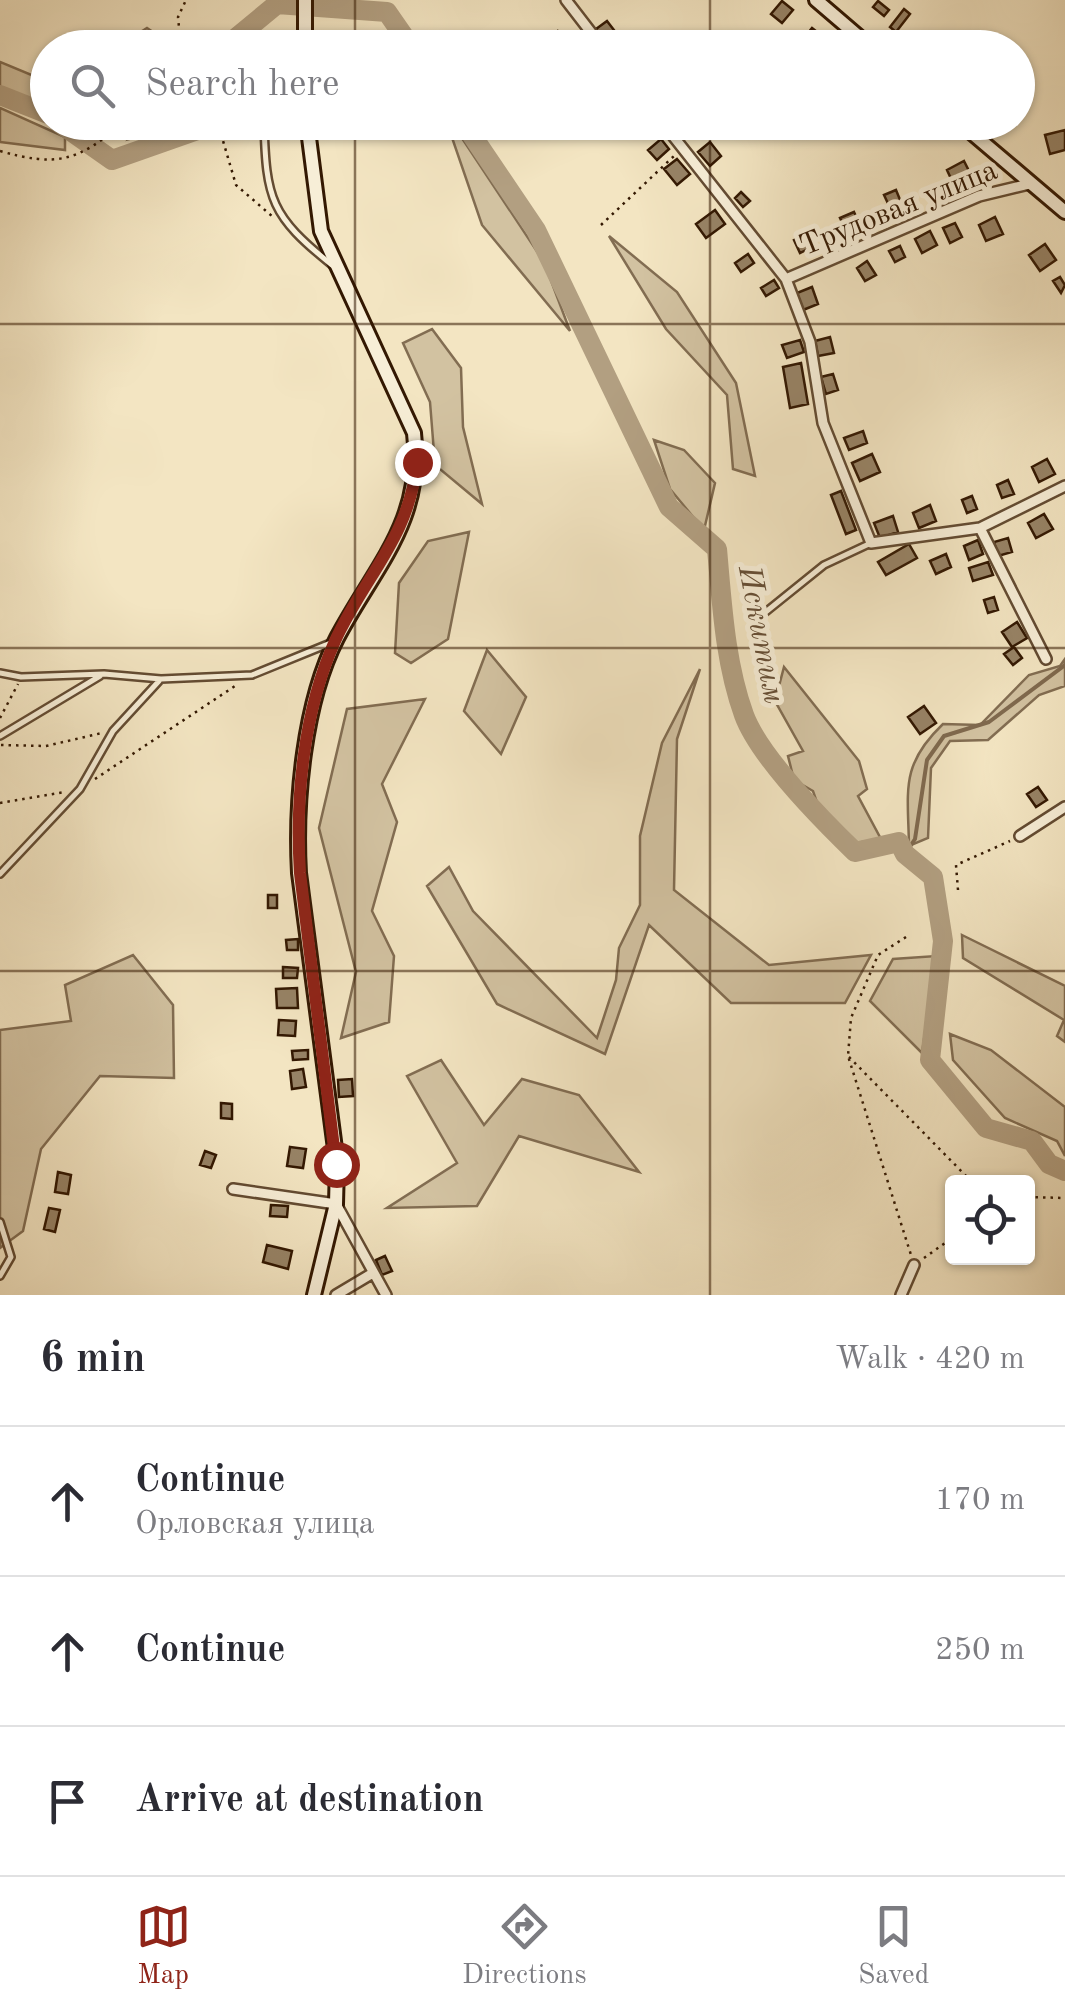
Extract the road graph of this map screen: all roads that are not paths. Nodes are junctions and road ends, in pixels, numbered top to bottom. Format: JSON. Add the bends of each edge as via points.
{"nodes":[{"id":1,"x":305,"y":0,"type":"edge"},
{"id":2,"x":816,"y":0,"type":"edge"},
{"id":3,"x":566,"y":1,"type":"edge"},
{"id":4,"x":305,"y":30,"type":"edge"},
{"id":5,"x":588,"y":30,"type":"edge"},
{"id":6,"x":851,"y":30,"type":"edge"},
{"id":7,"x":265,"y":140,"type":"edge"},
{"id":8,"x":310,"y":140,"type":"edge"},
{"id":9,"x":677,"y":140,"type":"edge"},
{"id":10,"x":979,"y":140,"type":"edge"},
{"id":11,"x":1028,"y":184,"type":"junction"},
{"id":12,"x":1062,"y":203,"type":"edge"},
{"id":13,"x":334,"y":267,"type":"junction"},
{"id":14,"x":786,"y":279,"type":"junction"},
{"id":15,"x":1065,"y":486,"type":"edge"},
{"id":16,"x":980,"y":528,"type":"junction"},
{"id":17,"x":871,"y":542,"type":"junction"},
{"id":18,"x":752,"y":623,"type":"dead end"},
{"id":19,"x":336,"y":640,"type":"junction"},
{"id":20,"x":1046,"y":659,"type":"dead end"},
{"id":21,"x":0,"y":673,"type":"edge"},
{"id":22,"x":104,"y":674,"type":"junction"},
{"id":23,"x":161,"y":679,"type":"junction"},
{"id":24,"x":0,"y":736,"type":"edge"},
{"id":25,"x":1065,"y":807,"type":"edge"},
{"id":26,"x":1020,"y":836,"type":"road end"},
{"id":27,"x":0,"y":874,"type":"edge"},
{"id":28,"x":233,"y":1188,"type":"dead end"},
{"id":29,"x":336,"y":1204,"type":"junction"},
{"id":30,"x":0,"y":1222,"type":"edge"},
{"id":31,"x":914,"y":1265,"type":"road end"},
{"id":32,"x":374,"y":1273,"type":"junction"},
{"id":33,"x":0,"y":1276,"type":"edge"},
{"id":34,"x":314,"y":1295,"type":"edge"},
{"id":35,"x":336,"y":1295,"type":"edge"},
{"id":36,"x":386,"y":1295,"type":"edge"},
{"id":37,"x":902,"y":1295,"type":"edge"}],
"edges":[{"from":1,"to":4,"type":"main road"},
{"from":2,"to":6,"type":"main road"},
{"from":3,"to":5,"type":"street"},
{"from":7,"to":13,"type":"lane","via":[[266,179],[289,231]]},
{"from":8,"to":13,"type":"main road","via":[[321,231]]},
{"from":9,"to":14,"type":"street"},
{"from":10,"to":11,"type":"main road"},
{"from":11,"to":12,"type":"main road"},
{"from":11,"to":14,"type":"street","name":"Трудовая улица","via":[[979,196]]},
{"from":13,"to":19,"type":"main road","via":[[414,433],[417,462],[402,528]]},
{"from":14,"to":17,"type":"street","via":[[810,342],[823,423]]},
{"from":15,"to":16,"type":"street"},
{"from":16,"to":17,"type":"street"},
{"from":16,"to":20,"type":"street"},
{"from":17,"to":18,"type":"lane","via":[[824,566]]},
{"from":19,"to":23,"type":"lane","via":[[252,675]]},
{"from":19,"to":29,"type":"main road","via":[[313,712],[297,827]]},
{"from":21,"to":22,"type":"lane"},
{"from":22,"to":23,"type":"lane"},
{"from":22,"to":24,"type":"lane"},
{"from":23,"to":27,"type":"lane","via":[[113,730],[80,789]]},
{"from":25,"to":26,"type":"street"},
{"from":28,"to":29,"type":"street"},
{"from":29,"to":32,"type":"street"},
{"from":29,"to":34,"type":"main road"},
{"from":30,"to":33,"type":"lane","via":[[11,1257]]},
{"from":31,"to":37,"type":"street"},
{"from":32,"to":35,"type":"street"},
{"from":32,"to":36,"type":"street"}]}
